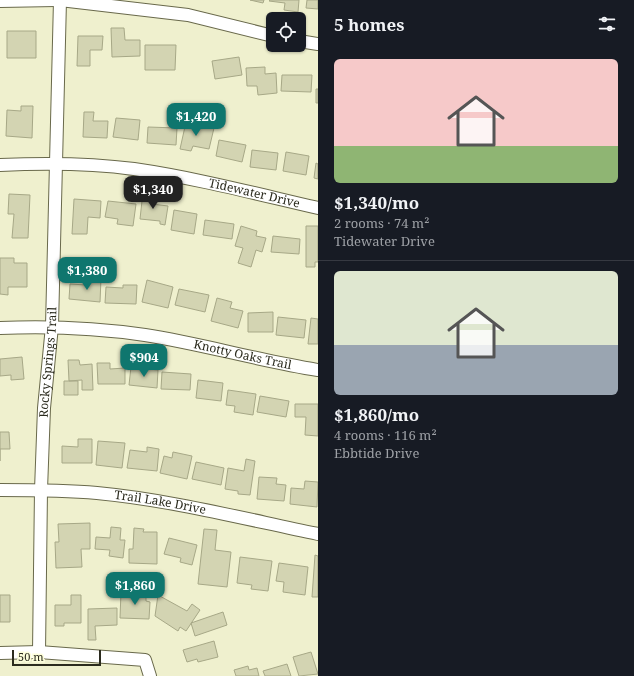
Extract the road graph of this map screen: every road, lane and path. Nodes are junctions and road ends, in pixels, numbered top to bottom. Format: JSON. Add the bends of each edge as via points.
{"nodes":[{"id":1,"x":56,"y":0,"type":"edge"},
{"id":2,"x":60,"y":0,"type":"edge"},
{"id":3,"x":0,"y":1,"type":"edge"},
{"id":4,"x":266,"y":34,"type":"edge"},
{"id":5,"x":306,"y":42,"type":"edge"},
{"id":6,"x":318,"y":44,"type":"edge"},
{"id":7,"x":55,"y":163,"type":"junction"},
{"id":8,"x":0,"y":165,"type":"edge"},
{"id":9,"x":318,"y":208,"type":"edge"},
{"id":10,"x":52,"y":326,"type":"junction"},
{"id":11,"x":0,"y":328,"type":"edge"},
{"id":12,"x":318,"y":370,"type":"edge"},
{"id":13,"x":0,"y":490,"type":"edge"},
{"id":14,"x":41,"y":490,"type":"junction"},
{"id":15,"x":318,"y":534,"type":"edge"},
{"id":16,"x":39,"y":652,"type":"junction"},
{"id":17,"x":0,"y":653,"type":"edge"},
{"id":18,"x":150,"y":676,"type":"edge"}],
"edges":[{"from":1,"to":3,"type":"street"},
{"from":2,"to":4,"type":"street","via":[[188,15]]},
{"from":2,"to":7,"type":"street","name":"Rocky Springs Trail"},
{"from":5,"to":6,"type":"street"},
{"from":7,"to":8,"type":"street","name":"Tidewater Drive"},
{"from":7,"to":9,"type":"street","name":"Tidewater Drive","via":[[133,169],[206,182]]},
{"from":7,"to":10,"type":"street","name":"Rocky Springs Trail"},
{"from":10,"to":11,"type":"street","name":"Knotty Oaks Trail"},
{"from":10,"to":12,"type":"street","name":"Knotty Oaks Trail","via":[[145,335]]},
{"from":10,"to":14,"type":"street","name":"Rocky Springs Trail","via":[[44,408]]},
{"from":13,"to":14,"type":"street","name":"Trail Lake Drive"},
{"from":14,"to":15,"type":"street","name":"Trail Lake Drive","via":[[98,493],[172,504]]},
{"from":14,"to":16,"type":"street","name":"Rocky Springs Trail"},
{"from":16,"to":17,"type":"street"},
{"from":16,"to":18,"type":"street","via":[[145,660]]}]}
